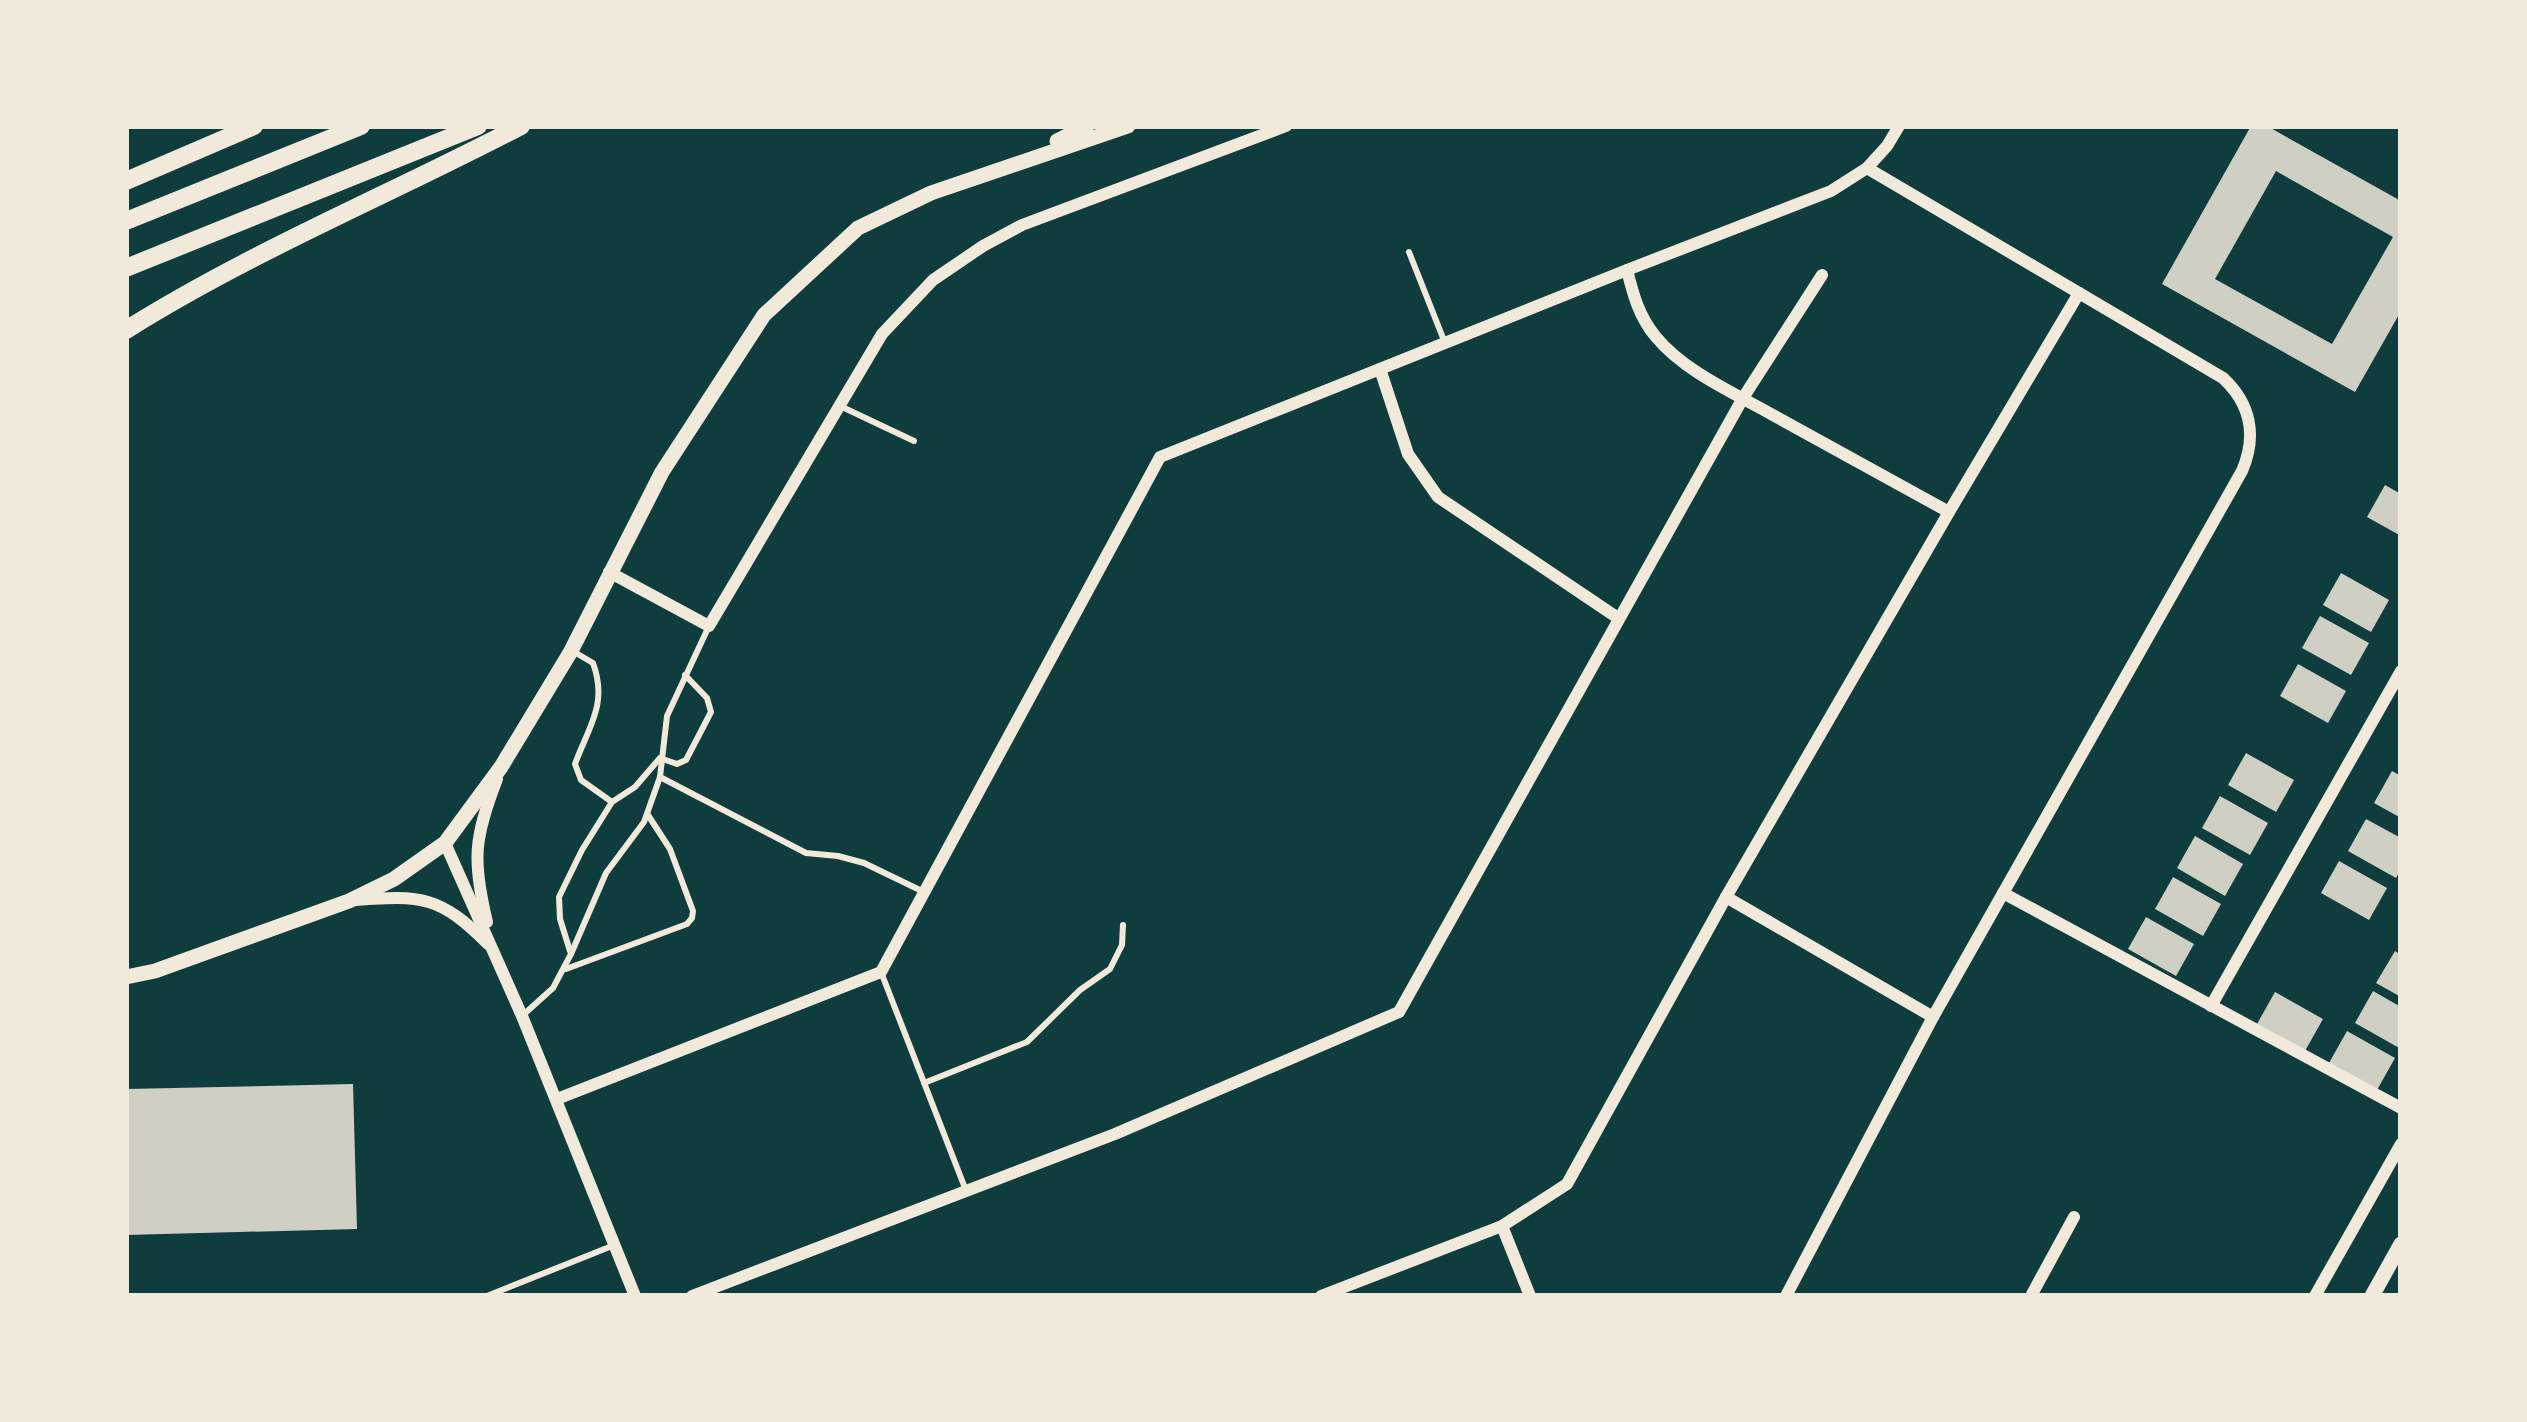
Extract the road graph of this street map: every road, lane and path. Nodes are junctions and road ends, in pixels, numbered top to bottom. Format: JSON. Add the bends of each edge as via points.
{"nodes":[{"id":1,"x":254,"y":126,"type":"edge"},
{"id":2,"x":361,"y":126,"type":"edge"},
{"id":3,"x":478,"y":126,"type":"edge"},
{"id":4,"x":520,"y":126,"type":"edge"},
{"id":5,"x":1087,"y":126,"type":"edge"},
{"id":6,"x":1128,"y":126,"type":"edge"},
{"id":7,"x":1286,"y":126,"type":"edge"},
{"id":8,"x":1899,"y":126,"type":"edge"},
{"id":9,"x":1012,"y":164,"type":"junction"},
{"id":10,"x":1867,"y":168,"type":"junction"},
{"id":11,"x":126,"y":181,"type":"edge"},
{"id":12,"x":126,"y":220,"type":"edge"},
{"id":13,"x":1409,"y":252,"type":"dead end"},
{"id":14,"x":126,"y":268,"type":"edge"},
{"id":15,"x":1627,"y":270,"type":"junction"},
{"id":16,"x":1822,"y":275,"type":"dead end"},
{"id":17,"x":2079,"y":293,"type":"junction"},
{"id":18,"x":126,"y":330,"type":"edge"},
{"id":19,"x":1445,"y":343,"type":"junction"},
{"id":20,"x":1380,"y":369,"type":"junction"},
{"id":21,"x":1743,"y":398,"type":"junction"},
{"id":22,"x":840,"y":406,"type":"junction"},
{"id":23,"x":914,"y":441,"type":"dead end"},
{"id":24,"x":1949,"y":512,"type":"junction"},
{"id":25,"x":609,"y":572,"type":"junction"},
{"id":26,"x":1618,"y":618,"type":"junction"},
{"id":27,"x":709,"y":626,"type":"junction"},
{"id":28,"x":571,"y":651,"type":"junction"},
{"id":29,"x":2401,"y":671,"type":"edge"},
{"id":30,"x":685,"y":675,"type":"junction"},
{"id":31,"x":660,"y":758,"type":"junction"},
{"id":32,"x":501,"y":767,"type":"junction"},
{"id":33,"x":660,"y":777,"type":"junction"},
{"id":34,"x":612,"y":802,"type":"junction"},
{"id":35,"x":647,"y":814,"type":"junction"},
{"id":36,"x":445,"y":843,"type":"junction"},
{"id":37,"x":925,"y":892,"type":"junction"},
{"id":38,"x":2003,"y":893,"type":"junction"},
{"id":39,"x":1726,"y":897,"type":"junction"},
{"id":40,"x":349,"y":901,"type":"junction"},
{"id":41,"x":1123,"y":925,"type":"dead end"},
{"id":42,"x":495,"y":952,"type":"junction"},
{"id":43,"x":571,"y":954,"type":"junction"},
{"id":44,"x":563,"y":970,"type":"junction"},
{"id":45,"x":881,"y":972,"type":"junction"},
{"id":46,"x":126,"y":977,"type":"edge"},
{"id":47,"x":2211,"y":1006,"type":"junction"},
{"id":48,"x":522,"y":1016,"type":"junction"},
{"id":49,"x":1934,"y":1017,"type":"junction"},
{"id":50,"x":925,"y":1083,"type":"junction"},
{"id":51,"x":557,"y":1099,"type":"junction"},
{"id":52,"x":2401,"y":1108,"type":"edge"},
{"id":53,"x":2401,"y":1144,"type":"edge"},
{"id":54,"x":967,"y":1191,"type":"junction"},
{"id":55,"x":2074,"y":1217,"type":"dead end"},
{"id":56,"x":1502,"y":1226,"type":"junction"},
{"id":57,"x":2401,"y":1244,"type":"edge"},
{"id":58,"x":615,"y":1245,"type":"junction"},
{"id":59,"x":487,"y":1296,"type":"edge"},
{"id":60,"x":635,"y":1296,"type":"edge"},
{"id":61,"x":692,"y":1296,"type":"edge"},
{"id":62,"x":1321,"y":1296,"type":"edge"},
{"id":63,"x":1530,"y":1296,"type":"edge"},
{"id":64,"x":1786,"y":1296,"type":"edge"},
{"id":65,"x":2031,"y":1296,"type":"edge"},
{"id":66,"x":2315,"y":1296,"type":"edge"},
{"id":67,"x":2372,"y":1296,"type":"edge"}],
"edges":[{"from":1,"to":11,"type":"main road"},
{"from":2,"to":12,"type":"main road"},
{"from":3,"to":14,"type":"main road"},
{"from":4,"to":18,"type":"main road","via":[[307,229]]},
{"from":5,"to":9,"type":"street"},
{"from":6,"to":9,"type":"street"},
{"from":7,"to":22,"type":"street","via":[[983,246],[934,280],[882,334]]},
{"from":8,"to":10,"type":"street"},
{"from":9,"to":25,"type":"street","via":[[858,228],[764,315],[662,472]]},
{"from":10,"to":15,"type":"street","via":[[1832,191]]},
{"from":10,"to":17,"type":"street"},
{"from":13,"to":19,"type":"lane"},
{"from":15,"to":19,"type":"street"},
{"from":15,"to":21,"type":"street","via":[[1646,325],[1667,350]]},
{"from":16,"to":21,"type":"street"},
{"from":17,"to":24,"type":"street"},
{"from":17,"to":38,"type":"street","via":[[2233,387],[2250,421],[2250,447]]},
{"from":19,"to":20,"type":"street"},
{"from":20,"to":26,"type":"street","via":[[1408,454],[1438,496]]},
{"from":20,"to":37,"type":"street","via":[[1160,458]]},
{"from":21,"to":24,"type":"street"},
{"from":21,"to":26,"type":"street"},
{"from":22,"to":23,"type":"lane"},
{"from":22,"to":27,"type":"street"},
{"from":24,"to":39,"type":"street"},
{"from":25,"to":27,"type":"street"},
{"from":25,"to":28,"type":"street"},
{"from":26,"to":54,"type":"street","via":[[1399,1012]]},
{"from":27,"to":30,"type":"lane"},
{"from":28,"to":32,"type":"street"},
{"from":28,"to":34,"type":"lane","via":[[593,663],[600,681],[598,712],[575,764],[581,780]]},
{"from":29,"to":47,"type":"street"},
{"from":30,"to":31,"type":"lane"},
{"from":30,"to":31,"type":"lane","via":[[711,712],[686,760]]},
{"from":31,"to":33,"type":"lane"},
{"from":31,"to":34,"type":"lane"},
{"from":32,"to":36,"type":"street"},
{"from":32,"to":42,"type":"street","via":[[476,862]]},
{"from":33,"to":35,"type":"lane"},
{"from":33,"to":37,"type":"lane","via":[[806,853],[864,863]]},
{"from":34,"to":43,"type":"lane","via":[[559,897]]},
{"from":35,"to":43,"type":"lane","via":[[606,873]]},
{"from":35,"to":44,"type":"lane","via":[[670,849],[692,918]]},
{"from":36,"to":40,"type":"street"},
{"from":36,"to":42,"type":"street"},
{"from":37,"to":45,"type":"street"},
{"from":38,"to":47,"type":"street"},
{"from":38,"to":49,"type":"street"},
{"from":39,"to":49,"type":"street"},
{"from":39,"to":56,"type":"street","via":[[1567,1184]]},
{"from":40,"to":42,"type":"street","via":[[442,905]]},
{"from":40,"to":46,"type":"street"},
{"from":41,"to":50,"type":"lane","via":[[1110,969],[1027,1042]]},
{"from":42,"to":48,"type":"street"},
{"from":43,"to":44,"type":"lane"},
{"from":44,"to":48,"type":"lane"},
{"from":45,"to":50,"type":"lane"},
{"from":45,"to":51,"type":"street"},
{"from":47,"to":52,"type":"street"},
{"from":48,"to":51,"type":"street"},
{"from":49,"to":64,"type":"street"},
{"from":50,"to":54,"type":"lane"},
{"from":51,"to":58,"type":"street"},
{"from":53,"to":66,"type":"street"},
{"from":54,"to":61,"type":"street"},
{"from":55,"to":65,"type":"street"},
{"from":56,"to":62,"type":"street"},
{"from":56,"to":63,"type":"street"},
{"from":57,"to":67,"type":"street"},
{"from":58,"to":59,"type":"lane"},
{"from":58,"to":60,"type":"street"}]}
